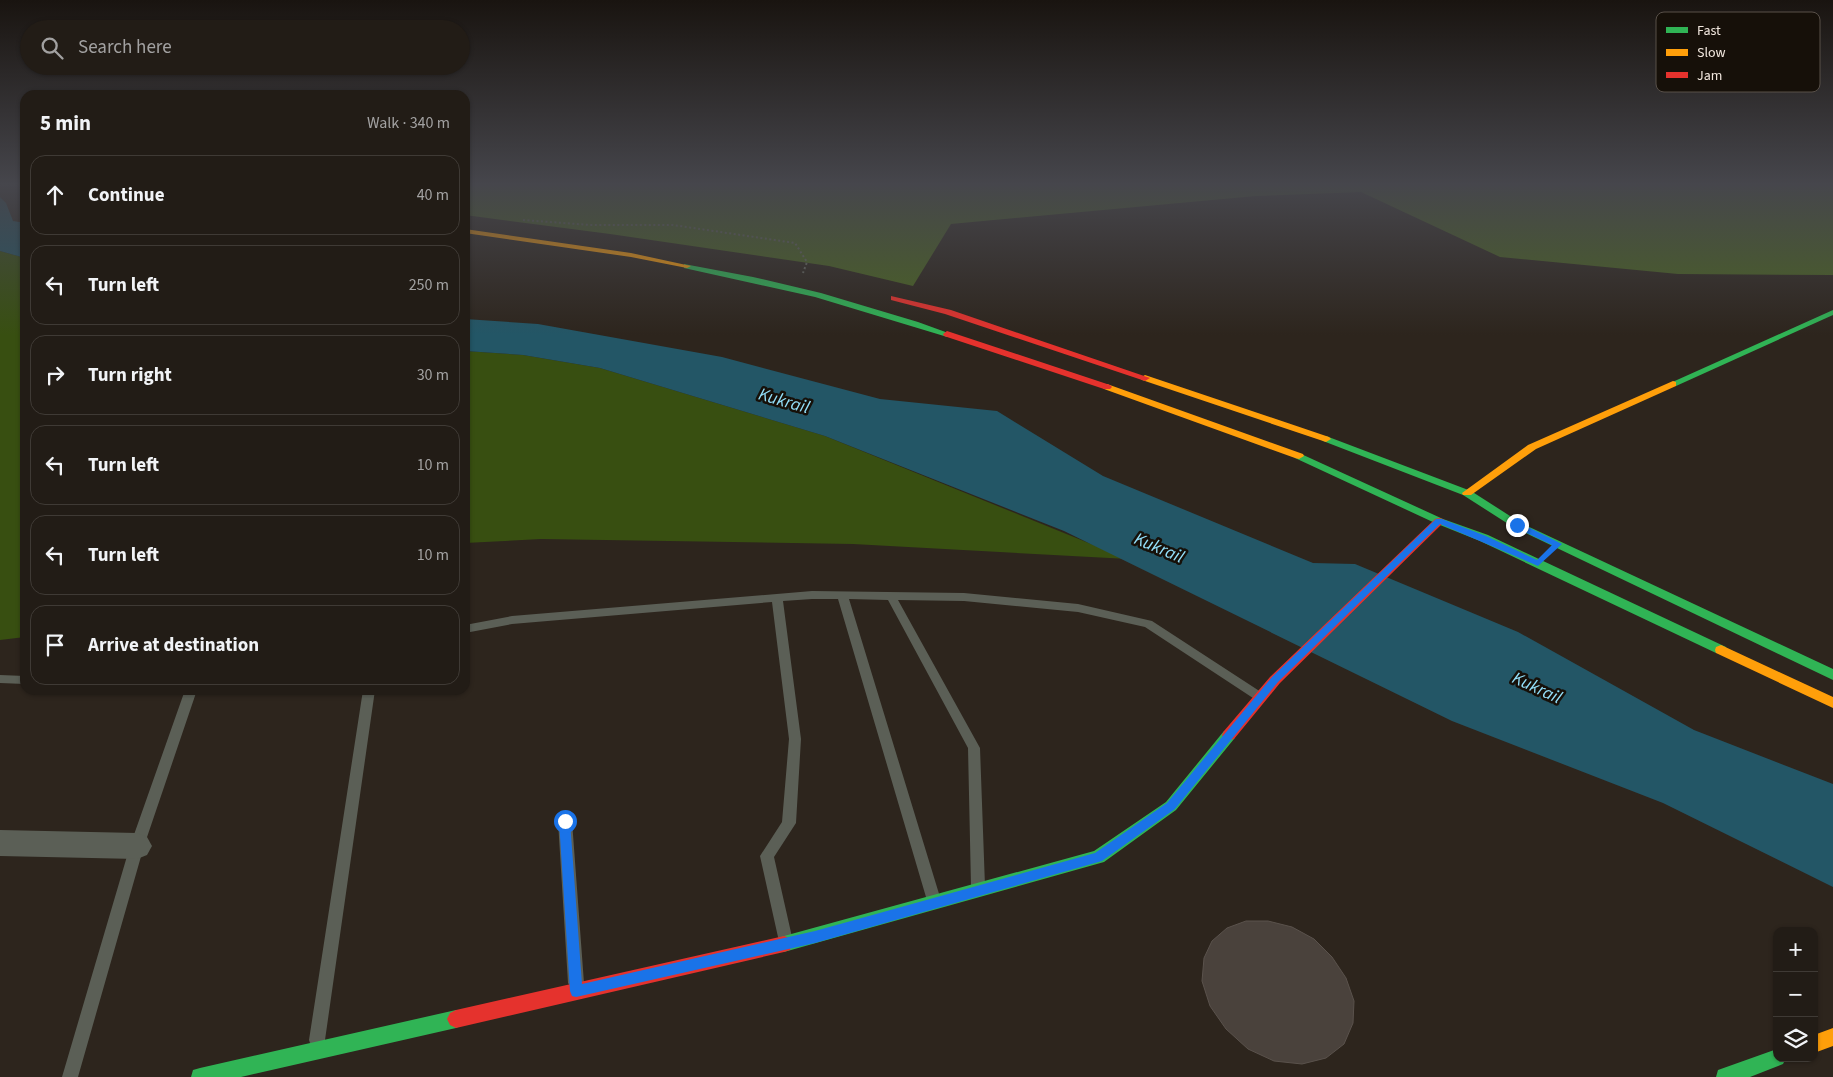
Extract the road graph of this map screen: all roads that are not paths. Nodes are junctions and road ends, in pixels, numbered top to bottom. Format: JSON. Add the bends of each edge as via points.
{"nodes":[{"id":1,"x":488,"y":234,"type":"edge"},
{"id":2,"x":547,"y":234,"type":"edge"},
{"id":3,"x":656,"y":248,"type":"dead end"},
{"id":4,"x":883,"y":295,"type":"dead end"},
{"id":5,"x":1833,"y":312,"type":"edge"},
{"id":6,"x":1364,"y":452,"type":"junction"},
{"id":7,"x":1344,"y":468,"type":"junction"},
{"id":8,"x":1467,"y":493,"type":"junction"},
{"id":9,"x":1439,"y":521,"type":"junction"},
{"id":10,"x":1548,"y":554,"type":"junction"},
{"id":11,"x":842,"y":595,"type":"junction"},
{"id":12,"x":891,"y":596,"type":"junction"},
{"id":13,"x":777,"y":598,"type":"junction"},
{"id":14,"x":470,"y":628,"type":"edge"},
{"id":15,"x":1833,"y":675,"type":"edge"},
{"id":16,"x":0,"y":679,"type":"edge"},
{"id":17,"x":20,"y":680,"type":"edge"},
{"id":18,"x":189,"y":695,"type":"edge"},
{"id":19,"x":368,"y":695,"type":"edge"},
{"id":20,"x":1260,"y":697,"type":"junction"},
{"id":21,"x":1833,"y":703,"type":"edge"},
{"id":22,"x":565,"y":821,"type":"dead end"},
{"id":23,"x":0,"y":843,"type":"edge"},
{"id":24,"x":137,"y":846,"type":"junction"},
{"id":25,"x":979,"y":891,"type":"junction"},
{"id":26,"x":935,"y":903,"type":"junction"},
{"id":27,"x":786,"y":944,"type":"junction"},
{"id":28,"x":576,"y":991,"type":"junction"},
{"id":29,"x":1833,"y":1037,"type":"edge"},
{"id":30,"x":1818,"y":1043,"type":"edge"},
{"id":31,"x":316,"y":1051,"type":"junction"},
{"id":32,"x":1773,"y":1059,"type":"edge"},
{"id":33,"x":70,"y":1077,"type":"edge"},
{"id":34,"x":200,"y":1077,"type":"edge"},
{"id":35,"x":1724,"y":1077,"type":"edge"}],
"edges":[{"from":1,"to":7,"type":"street","via":[[631,254],[742,276],[873,308],[1281,450]]},
{"from":2,"to":3,"type":"street"},
{"from":4,"to":6,"type":"street","via":[[948,312]]},
{"from":5,"to":8,"type":"street","via":[[1532,447]]},
{"from":6,"to":7,"type":"street"},
{"from":6,"to":8,"type":"street"},
{"from":7,"to":9,"type":"street"},
{"from":8,"to":10,"type":"street","via":[[1517,525]]},
{"from":9,"to":10,"type":"street","via":[[1484,538]]},
{"from":9,"to":20,"type":"street"},
{"from":10,"to":15,"type":"street"},
{"from":10,"to":21,"type":"street"},
{"from":11,"to":12,"type":"lane"},
{"from":11,"to":13,"type":"lane"},
{"from":11,"to":26,"type":"lane"},
{"from":12,"to":20,"type":"lane","via":[[964,597],[1078,608],[1148,624]]},
{"from":12,"to":25,"type":"lane","via":[[974,748]]},
{"from":13,"to":14,"type":"lane","via":[[512,620]]},
{"from":13,"to":27,"type":"lane","via":[[795,740],[789,823],[767,856]]},
{"from":16,"to":17,"type":"lane"},
{"from":18,"to":24,"type":"lane"},
{"from":19,"to":31,"type":"lane"},
{"from":20,"to":25,"type":"street","via":[[1171,806],[1098,858]]},
{"from":22,"to":28,"type":"lane"},
{"from":23,"to":24,"type":"street"},
{"from":24,"to":33,"type":"lane"},
{"from":25,"to":26,"type":"street"},
{"from":26,"to":27,"type":"street"},
{"from":27,"to":28,"type":"street"},
{"from":28,"to":31,"type":"street"},
{"from":29,"to":30,"type":"street"},
{"from":31,"to":34,"type":"street"},
{"from":32,"to":35,"type":"street"}]}
